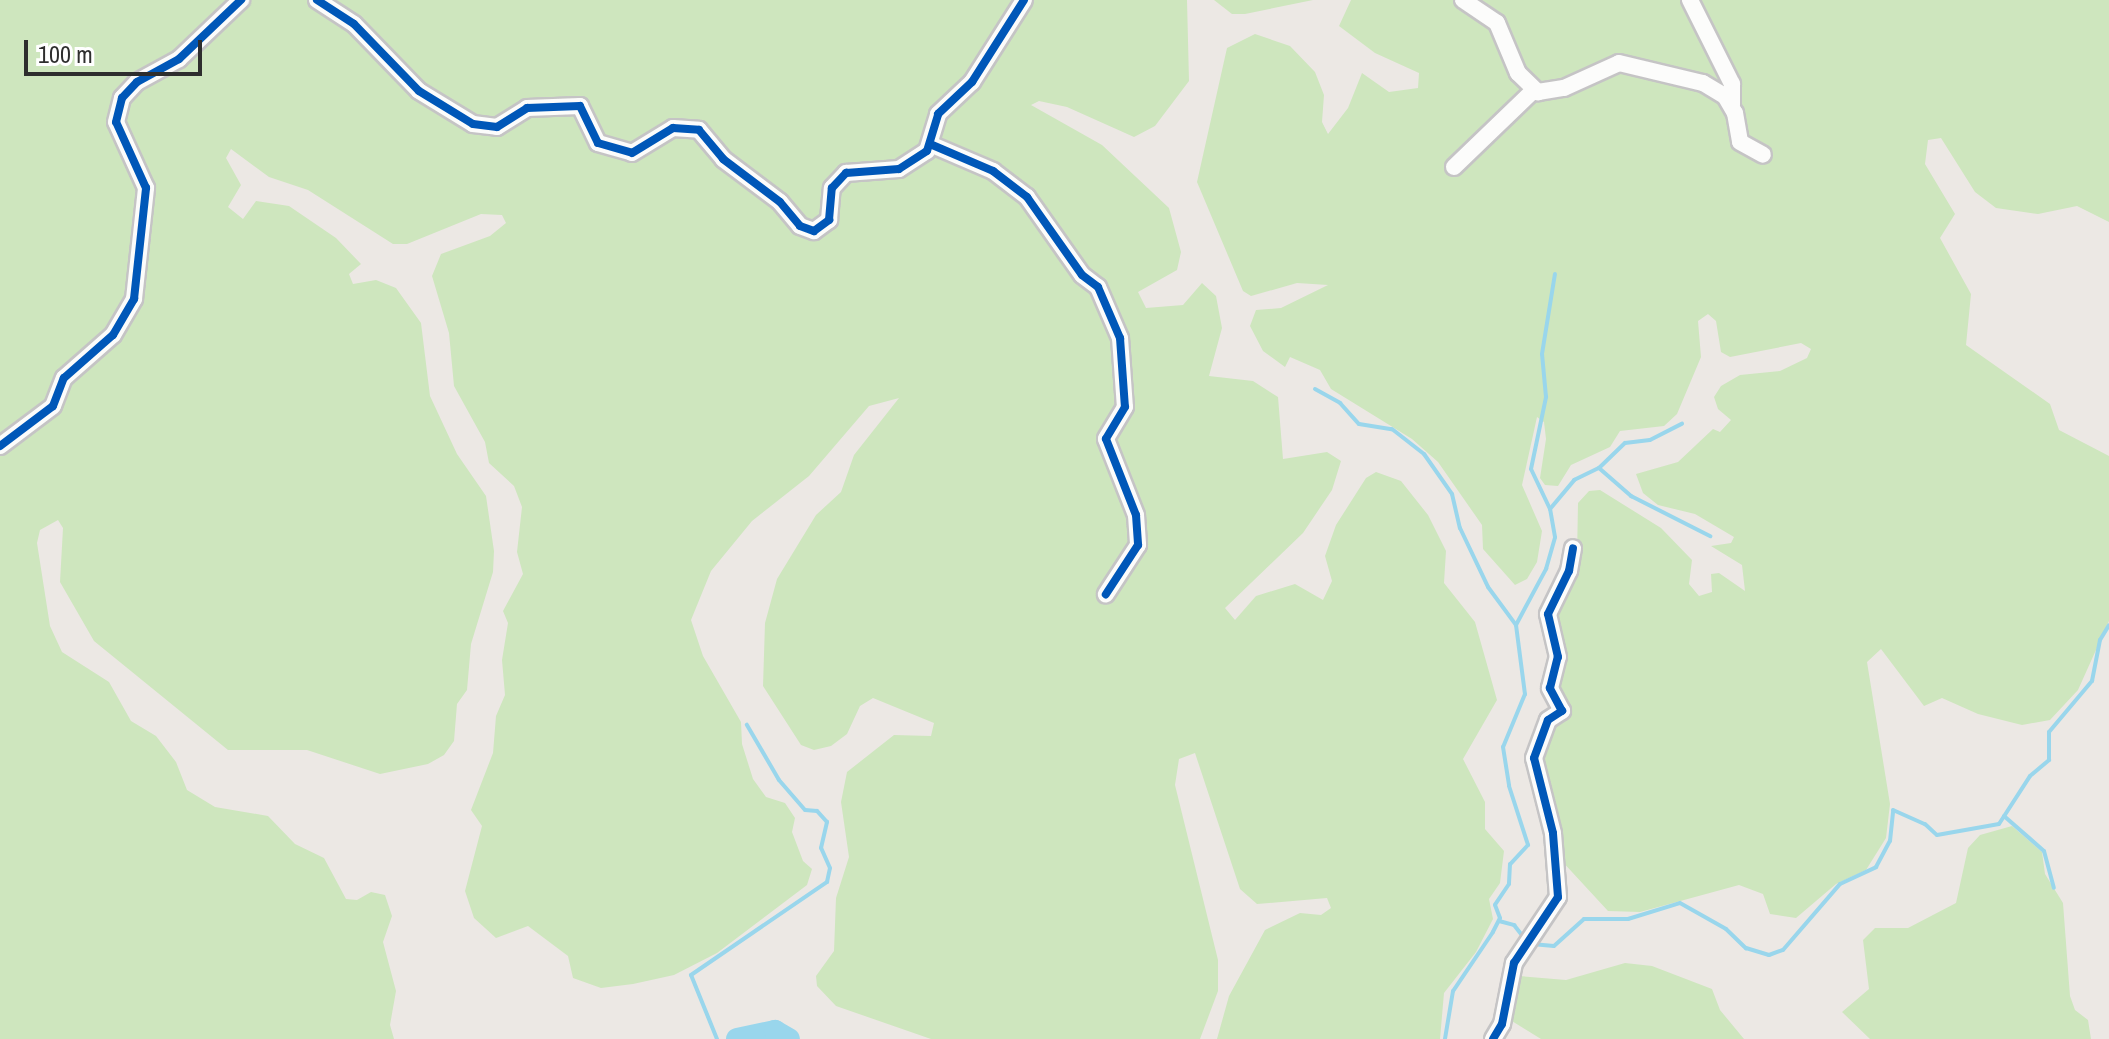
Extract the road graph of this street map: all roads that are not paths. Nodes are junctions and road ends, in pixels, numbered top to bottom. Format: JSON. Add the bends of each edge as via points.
{"nodes":[{"id":1,"x":241,"y":0,"type":"edge"},
{"id":2,"x":317,"y":0,"type":"edge"},
{"id":3,"x":1024,"y":0,"type":"edge"},
{"id":4,"x":1463,"y":0,"type":"edge"},
{"id":5,"x":1690,"y":0,"type":"edge"},
{"id":6,"x":1534,"y":90,"type":"junction"},
{"id":7,"x":1732,"y":107,"type":"junction"},
{"id":8,"x":930,"y":144,"type":"junction"},
{"id":9,"x":1763,"y":155,"type":"dead end"},
{"id":10,"x":1454,"y":167,"type":"dead end"},
{"id":11,"x":0,"y":446,"type":"edge"},
{"id":12,"x":1573,"y":548,"type":"dead end"},
{"id":13,"x":1106,"y":594,"type":"dead end"},
{"id":14,"x":1493,"y":1039,"type":"edge"}],
"edges":[{"from":1,"to":11,"type":"street","via":[[179,59],[137,82],[122,98],[116,122],[146,188],[134,299],[113,335],[64,378],[53,406]]},
{"from":2,"to":8,"type":"street","via":[[354,24],[419,91],[473,124],[497,127],[527,108],[580,106],[598,143],[632,153],[673,128],[699,130],[723,159],[807,230],[823,228],[829,220],[832,188],[846,173],[899,169]]},
{"from":3,"to":8,"type":"street","via":[[972,82],[938,114]]},
{"from":4,"to":6,"type":"street","via":[[1497,23],[1518,73]]},
{"from":5,"to":7,"type":"street","via":[[1732,84]]},
{"from":6,"to":7,"type":"street","via":[[1564,88],[1619,63],[1703,83],[1725,96]]},
{"from":6,"to":10,"type":"street"},
{"from":7,"to":9,"type":"street","via":[[1740,142]]},
{"from":8,"to":13,"type":"street","via":[[993,171],[1027,197],[1082,275],[1098,287],[1120,338],[1125,407],[1106,439],[1136,515],[1138,545]]},
{"from":12,"to":14,"type":"street","via":[[1569,571],[1548,614],[1558,657],[1550,688],[1562,711],[1548,720],[1534,758],[1553,833],[1558,897],[1514,963],[1502,1024]]}]}
